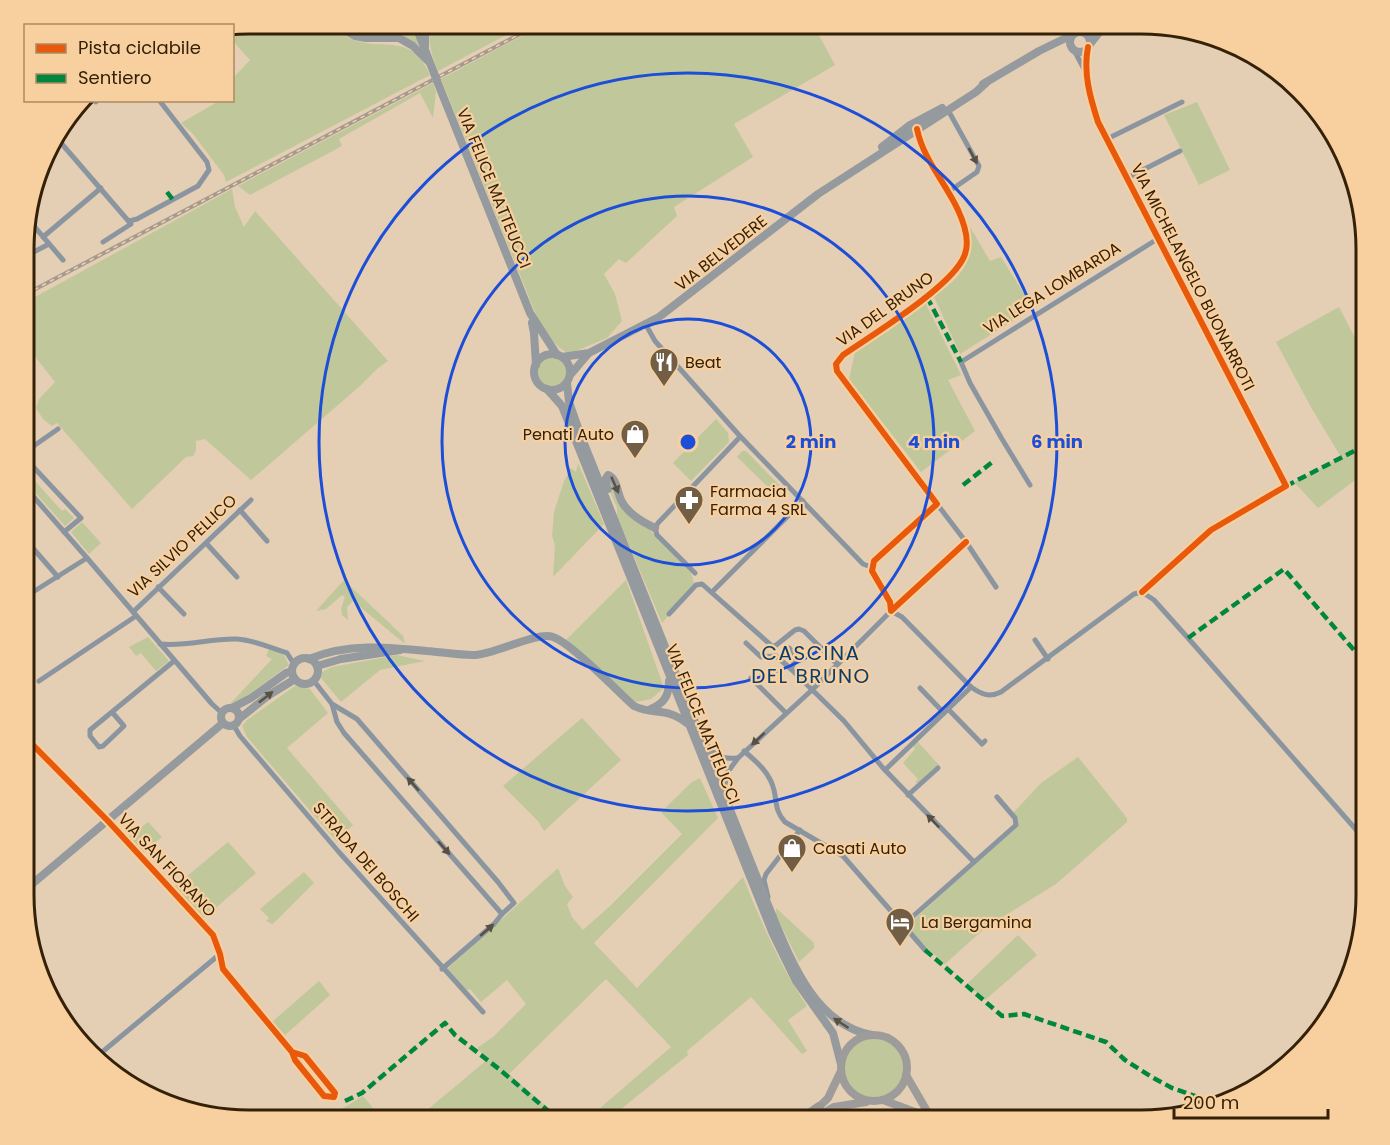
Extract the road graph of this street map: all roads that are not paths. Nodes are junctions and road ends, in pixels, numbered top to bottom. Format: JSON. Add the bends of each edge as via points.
{"nodes":[{"id":1,"x":352,"y":34,"type":"edge"},
{"id":2,"x":419,"y":34,"type":"edge"},
{"id":3,"x":424,"y":34,"type":"edge"},
{"id":4,"x":1075,"y":34,"type":"edge"},
{"id":5,"x":1085,"y":34,"type":"edge"},
{"id":6,"x":1099,"y":34,"type":"edge"},
{"id":7,"x":1072,"y":35,"type":"junction"},
{"id":8,"x":1089,"y":47,"type":"junction"},
{"id":9,"x":1046,"y":48,"type":"junction"},
{"id":10,"x":1074,"y":49,"type":"junction"},
{"id":11,"x":425,"y":50,"type":"junction"},
{"id":12,"x":428,"y":61,"type":"junction"},
{"id":13,"x":1086,"y":76,"type":"junction"},
{"id":14,"x":987,"y":82,"type":"junction"},
{"id":15,"x":957,"y":98,"type":"junction"},
{"id":16,"x":161,"y":102,"type":"edge"},
{"id":17,"x":1182,"y":102,"type":"dead end"},
{"id":18,"x":948,"y":110,"type":"junction"},
{"id":19,"x":936,"y":111,"type":"junction"},
{"id":20,"x":916,"y":129,"type":"junction"},
{"id":21,"x":891,"y":139,"type":"junction"},
{"id":22,"x":1107,"y":139,"type":"junction"},
{"id":23,"x":62,"y":144,"type":"edge"},
{"id":24,"x":1180,"y":151,"type":"dead end"},
{"id":25,"x":862,"y":164,"type":"junction"},
{"id":26,"x":1127,"y":178,"type":"junction"},
{"id":27,"x":101,"y":188,"type":"junction"},
{"id":28,"x":948,"y":192,"type":"junction"},
{"id":29,"x":129,"y":221,"type":"junction"},
{"id":30,"x":36,"y":228,"type":"edge"},
{"id":31,"x":44,"y":237,"type":"junction"},
{"id":32,"x":1159,"y":238,"type":"junction"},
{"id":33,"x":103,"y":242,"type":"dead end"},
{"id":34,"x":49,"y":244,"type":"junction"},
{"id":35,"x":34,"y":251,"type":"edge"},
{"id":36,"x":63,"y":260,"type":"dead end"},
{"id":37,"x":530,"y":313,"type":"junction"},
{"id":38,"x":646,"y":325,"type":"junction"},
{"id":39,"x":590,"y":353,"type":"junction"},
{"id":40,"x":559,"y":356,"type":"junction"},
{"id":41,"x":536,"y":366,"type":"junction"},
{"id":42,"x":568,"y":379,"type":"junction"},
{"id":43,"x":547,"y":389,"type":"junction"},
{"id":44,"x":58,"y":429,"type":"dead end"},
{"id":45,"x":740,"y":437,"type":"junction"},
{"id":46,"x":34,"y":446,"type":"edge"},
{"id":47,"x":34,"y":467,"type":"edge"},
{"id":48,"x":1030,"y":484,"type":"dead end"},
{"id":49,"x":34,"y":497,"type":"edge"},
{"id":50,"x":251,"y":500,"type":"dead end"},
{"id":51,"x":803,"y":501,"type":"junction"},
{"id":52,"x":937,"y":504,"type":"junction"},
{"id":53,"x":240,"y":510,"type":"junction"},
{"id":54,"x":614,"y":517,"type":"junction"},
{"id":55,"x":655,"y":528,"type":"junction"},
{"id":56,"x":64,"y":532,"type":"junction"},
{"id":57,"x":267,"y":542,"type":"dead end"},
{"id":58,"x":966,"y":542,"type":"junction"},
{"id":59,"x":206,"y":543,"type":"junction"},
{"id":60,"x":34,"y":549,"type":"edge"},
{"id":61,"x":87,"y":558,"type":"junction"},
{"id":62,"x":871,"y":567,"type":"junction"},
{"id":63,"x":694,"y":573,"type":"dead end"},
{"id":64,"x":58,"y":577,"type":"junction"},
{"id":65,"x":237,"y":577,"type":"dead end"},
{"id":66,"x":158,"y":587,"type":"junction"},
{"id":67,"x":996,"y":587,"type":"dead end"},
{"id":68,"x":34,"y":592,"type":"edge"},
{"id":69,"x":712,"y":592,"type":"junction"},
{"id":70,"x":1142,"y":592,"type":"junction"},
{"id":71,"x":891,"y":611,"type":"junction"},
{"id":72,"x":134,"y":614,"type":"junction"},
{"id":73,"x":184,"y":614,"type":"dead end"},
{"id":74,"x":669,"y":614,"type":"dead end"},
{"id":75,"x":1035,"y":640,"type":"dead end"},
{"id":76,"x":746,"y":643,"type":"dead end"},
{"id":77,"x":160,"y":644,"type":"junction"},
{"id":78,"x":789,"y":648,"type":"dead end"},
{"id":79,"x":404,"y":649,"type":"junction"},
{"id":80,"x":309,"y":658,"type":"junction"},
{"id":81,"x":1048,"y":659,"type":"junction"},
{"id":82,"x":174,"y":661,"type":"junction"},
{"id":83,"x":837,"y":664,"type":"junction"},
{"id":84,"x":318,"y":666,"type":"junction"},
{"id":85,"x":791,"y":669,"type":"junction"},
{"id":86,"x":294,"y":671,"type":"junction"},
{"id":87,"x":751,"y":678,"type":"dead end"},
{"id":88,"x":669,"y":679,"type":"junction"},
{"id":89,"x":39,"y":681,"type":"dead end"},
{"id":90,"x":314,"y":681,"type":"junction"},
{"id":91,"x":971,"y":687,"type":"junction"},
{"id":92,"x":813,"y":688,"type":"junction"},
{"id":93,"x":920,"y":688,"type":"dead end"},
{"id":94,"x":332,"y":704,"type":"junction"},
{"id":95,"x":232,"y":708,"type":"junction"},
{"id":96,"x":644,"y":710,"type":"junction"},
{"id":97,"x":946,"y":711,"type":"junction"},
{"id":98,"x":112,"y":712,"type":"junction"},
{"id":99,"x":222,"y":713,"type":"junction"},
{"id":100,"x":786,"y":713,"type":"junction"},
{"id":101,"x":236,"y":722,"type":"junction"},
{"id":102,"x":223,"y":723,"type":"junction"},
{"id":103,"x":689,"y":725,"type":"junction"},
{"id":104,"x":699,"y":730,"type":"junction"},
{"id":105,"x":985,"y":741,"type":"dead end"},
{"id":106,"x":34,"y":746,"type":"edge"},
{"id":107,"x":744,"y":751,"type":"junction"},
{"id":108,"x":738,"y":758,"type":"junction"},
{"id":109,"x":938,"y":768,"type":"dead end"},
{"id":110,"x":885,"y":770,"type":"junction"},
{"id":111,"x":724,"y":794,"type":"junction"},
{"id":112,"x":908,"y":795,"type":"junction"},
{"id":113,"x":997,"y":797,"type":"dead end"},
{"id":114,"x":108,"y":821,"type":"junction"},
{"id":115,"x":800,"y":830,"type":"junction"},
{"id":116,"x":1356,"y":830,"type":"edge"},
{"id":117,"x":974,"y":862,"type":"junction"},
{"id":118,"x":34,"y":883,"type":"edge"},
{"id":119,"x":768,"y":905,"type":"junction"},
{"id":120,"x":502,"y":914,"type":"junction"},
{"id":121,"x":902,"y":926,"type":"junction"},
{"id":122,"x":925,"y":950,"type":"dead end"},
{"id":123,"x":220,"y":954,"type":"junction"},
{"id":124,"x":442,"y":969,"type":"junction"},
{"id":125,"x":483,"y":1012,"type":"dead end"},
{"id":126,"x":872,"y":1035,"type":"junction"},
{"id":127,"x":103,"y":1052,"type":"edge"},
{"id":128,"x":292,"y":1052,"type":"junction"},
{"id":129,"x":841,"y":1068,"type":"junction"},
{"id":130,"x":906,"y":1075,"type":"junction"},
{"id":131,"x":883,"y":1100,"type":"junction"},
{"id":132,"x":871,"y":1101,"type":"junction"},
{"id":133,"x":821,"y":1110,"type":"joint"},
{"id":134,"x":910,"y":1110,"type":"edge"},
{"id":135,"x":927,"y":1110,"type":"edge"}],
"edges":[{"from":1,"to":12,"type":"main road","via":[[399,38],[413,45]]},
{"from":2,"to":11,"type":"main road"},
{"from":3,"to":11,"type":"main road"},
{"from":4,"to":7,"type":"main road"},
{"from":5,"to":8,"type":"main road"},
{"from":6,"to":8,"type":"main road"},
{"from":7,"to":9,"type":"main road","name":"VIA BELVEDERE"},
{"from":7,"to":10,"type":"main road"},
{"from":8,"to":10,"type":"main road","via":[[1081,52]]},
{"from":8,"to":13,"type":"street","name":"VIA MICHELANGELO BUONARROTI"},
{"from":9,"to":10,"type":"main road"},
{"from":9,"to":14,"type":"main road","name":"VIA BELVEDERE"},
{"from":10,"to":13,"type":"street","name":"VIA MICHELANGELO BUONARROTI"},
{"from":11,"to":12,"type":"main road"},
{"from":12,"to":37,"type":"main road","name":"VIA FELICE MATTEUCCI"},
{"from":13,"to":22,"type":"street","name":"VIA MICHELANGELO BUONARROTI"},
{"from":14,"to":15,"type":"main road","name":"VIA BELVEDERE"},
{"from":14,"to":18,"type":"main road","name":"VIA BELVEDERE"},
{"from":15,"to":18,"type":"main road","name":"VIA BELVEDERE"},
{"from":15,"to":19,"type":"main road","name":"VIA BELVEDERE"},
{"from":16,"to":29,"type":"street","via":[[207,162],[209,170],[198,186]]},
{"from":17,"to":22,"type":"street"},
{"from":18,"to":20,"type":"main road","name":"VIA BELVEDERE"},
{"from":18,"to":28,"type":"street","one_way":true,"via":[[979,166],[977,172]]},
{"from":19,"to":20,"type":"main road"},
{"from":19,"to":21,"type":"main road","name":"VIA BELVEDERE"},
{"from":20,"to":21,"type":"main road"},
{"from":20,"to":25,"type":"main road","name":"VIA BELVEDERE"},
{"from":20,"to":28,"type":"street","name":"VIA DEL BRUNO","via":[[926,156]]},
{"from":21,"to":25,"type":"main road","name":"VIA BELVEDERE"},
{"from":22,"to":26,"type":"street","name":"VIA MICHELANGELO BUONARROTI"},
{"from":23,"to":27,"type":"street"},
{"from":24,"to":26,"type":"street","name":"VIA MICHELANGELO BUONARROTI"},
{"from":25,"to":38,"type":"main road","name":"VIA BELVEDERE","via":[[810,199]]},
{"from":26,"to":32,"type":"street","name":"VIA MICHELANGELO BUONARROTI"},
{"from":27,"to":29,"type":"street"},
{"from":27,"to":31,"type":"street"},
{"from":28,"to":52,"type":"street","name":"VIA DEL BRUNO","via":[[962,218],[966,236],[965,255],[957,269],[948,280],[836,364],[837,371]]},
{"from":29,"to":33,"type":"street","via":[[130,226]]},
{"from":30,"to":31,"type":"street"},
{"from":31,"to":34,"type":"street"},
{"from":32,"to":48,"type":"street","name":"VIA LEGA LOMBARDA","via":[[961,362]]},
{"from":32,"to":70,"type":"street","name":"VIA MICHELANGELO BUONARROTI","via":[[1286,486],[1211,530]]},
{"from":34,"to":35,"type":"street"},
{"from":34,"to":36,"type":"street"},
{"from":37,"to":40,"type":"main road","name":"VIA FELICE MATTEUCCI"},
{"from":37,"to":41,"type":"main road","name":"VIA FELICE MATTEUCCI"},
{"from":38,"to":39,"type":"main road","name":"VIA BELVEDERE"},
{"from":38,"to":45,"type":"street","via":[[655,341]]},
{"from":39,"to":40,"type":"main road","name":"VIA BELVEDERE"},
{"from":39,"to":42,"type":"main road","name":"VIA BELVEDERE"},
{"from":40,"to":41,"type":"main road","via":[[544,356]]},
{"from":40,"to":42,"type":"main road","name":"VIA FELICE MATTEUCCI","via":[[569,367]]},
{"from":41,"to":43,"type":"main road","name":"VIA FELICE MATTEUCCI","via":[[538,383]]},
{"from":42,"to":43,"type":"main road","via":[[558,389]]},
{"from":42,"to":54,"type":"main road","name":"VIA FELICE MATTEUCCI","via":[[577,425]]},
{"from":43,"to":88,"type":"main road","name":"VIA FELICE MATTEUCCI","via":[[562,406]]},
{"from":44,"to":46,"type":"street"},
{"from":45,"to":51,"type":"street"},
{"from":45,"to":55,"type":"street"},
{"from":47,"to":56,"type":"street","via":[[81,518]]},
{"from":49,"to":56,"type":"street"},
{"from":50,"to":53,"type":"street","name":"VIA SILVIO PELLICO"},
{"from":51,"to":62,"type":"street","via":[[862,564]]},
{"from":51,"to":69,"type":"street"},
{"from":52,"to":58,"type":"street"},
{"from":52,"to":62,"type":"street"},
{"from":53,"to":57,"type":"street"},
{"from":53,"to":59,"type":"street","name":"VIA SILVIO PELLICO"},
{"from":54,"to":55,"type":"main road","one_way":true,"via":[[615,507],[605,481],[608,475],[624,505]]},
{"from":54,"to":104,"type":"main road","name":"VIA FELICE MATTEUCCI"},
{"from":55,"to":63,"type":"street","via":[[657,535]]},
{"from":56,"to":61,"type":"street"},
{"from":58,"to":67,"type":"street"},
{"from":58,"to":71,"type":"street"},
{"from":59,"to":65,"type":"street"},
{"from":59,"to":66,"type":"street","name":"VIA SILVIO PELLICO"},
{"from":60,"to":64,"type":"street"},
{"from":61,"to":64,"type":"street"},
{"from":61,"to":72,"type":"street"},
{"from":62,"to":71,"type":"street"},
{"from":64,"to":68,"type":"street"},
{"from":66,"to":72,"type":"street","name":"VIA SILVIO PELLICO"},
{"from":66,"to":73,"type":"street"},
{"from":69,"to":74,"type":"street","via":[[697,584]]},
{"from":69,"to":83,"type":"street","via":[[772,646],[799,629]]},
{"from":70,"to":81,"type":"street","via":[[1127,599]]},
{"from":70,"to":116,"type":"street","via":[[1154,600]]},
{"from":71,"to":83,"type":"street"},
{"from":71,"to":91,"type":"street","via":[[902,617]]},
{"from":72,"to":77,"type":"street"},
{"from":72,"to":89,"type":"street","name":"VIA SILVIO PELLICO"},
{"from":75,"to":81,"type":"street"},
{"from":76,"to":85,"type":"street","via":[[761,657],[776,656]]},
{"from":77,"to":82,"type":"street"},
{"from":77,"to":86,"type":"street","via":[[246,640],[287,653]]},
{"from":78,"to":85,"type":"street","via":[[797,657]]},
{"from":79,"to":80,"type":"main road","via":[[349,649]]},
{"from":79,"to":84,"type":"main road","via":[[341,658]]},
{"from":79,"to":96,"type":"main road","via":[[473,655],[553,637],[633,706]]},
{"from":80,"to":84,"type":"main road"},
{"from":80,"to":86,"type":"main road","via":[[303,658]]},
{"from":81,"to":91,"type":"street","via":[[995,695],[983,695]]},
{"from":82,"to":98,"type":"street"},
{"from":82,"to":99,"type":"street"},
{"from":83,"to":92,"type":"street"},
{"from":84,"to":90,"type":"main road"},
{"from":85,"to":92,"type":"street"},
{"from":86,"to":90,"type":"main road","via":[[306,684]]},
{"from":86,"to":95,"type":"main road"},
{"from":101,"to":86,"type":"main road","one_way":true},
{"from":87,"to":100,"type":"street"},
{"from":88,"to":96,"type":"main road","via":[[665,701]]},
{"from":88,"to":103,"type":"main road","name":"VIA FELICE MATTEUCCI"},
{"from":90,"to":94,"type":"street"},
{"from":91,"to":97,"type":"street"},
{"from":92,"to":100,"type":"street"},
{"from":92,"to":110,"type":"street"},
{"from":93,"to":97,"type":"street"},
{"from":94,"to":120,"type":"street","one_way":true,"via":[[344,733]]},
{"from":120,"to":94,"type":"street","one_way":true,"via":[[514,903],[498,882],[357,719]]},
{"from":95,"to":99,"type":"main road"},
{"from":95,"to":101,"type":"main road","via":[[237,711]]},
{"from":96,"to":103,"type":"main road","via":[[669,712]]},
{"from":97,"to":105,"type":"street","via":[[982,744]]},
{"from":97,"to":110,"type":"street"},
{"from":98,"to":98,"type":"street","via":[[89,733],[99,747],[124,726]]},
{"from":99,"to":102,"type":"main road"},
{"from":100,"to":107,"type":"street","one_way":true},
{"from":101,"to":102,"type":"main road","via":[[229,726]]},
{"from":101,"to":124,"type":"street","name":"STRADA DEI BOSCHI","via":[[240,736]]},
{"from":102,"to":114,"type":"main road"},
{"from":103,"to":129,"type":"main road","name":"VIA FELICE MATTEUCCI","via":[[777,943],[802,991],[833,1033]]},
{"from":104,"to":108,"type":"street","via":[[712,753],[723,759]]},
{"from":104,"to":111,"type":"main road","name":"VIA FELICE MATTEUCCI"},
{"from":106,"to":114,"type":"street","name":"VIA SAN FIORANO"},
{"from":107,"to":108,"type":"street"},
{"from":107,"to":115,"type":"street","via":[[766,771],[780,815]]},
{"from":108,"to":111,"type":"street","via":[[727,773]]},
{"from":109,"to":112,"type":"street"},
{"from":110,"to":112,"type":"street"},
{"from":111,"to":119,"type":"main road","name":"VIA FELICE MATTEUCCI"},
{"from":117,"to":112,"type":"street","one_way":true},
{"from":113,"to":117,"type":"street","via":[[1015,818],[1016,825]]},
{"from":114,"to":118,"type":"main road"},
{"from":114,"to":123,"type":"street","name":"VIA SAN FIORANO","via":[[213,934]]},
{"from":115,"to":119,"type":"street","via":[[766,874]]},
{"from":115,"to":121,"type":"street","via":[[843,856]]},
{"from":117,"to":121,"type":"street"},
{"from":126,"to":119,"type":"main road","name":"VIA FELICE MATTEUCCI","one_way":true,"via":[[851,1030],[835,1020],[817,1000],[792,960]]},
{"from":124,"to":120,"type":"street","one_way":true},
{"from":121,"to":122,"type":"street"},
{"from":123,"to":127,"type":"street"},
{"from":123,"to":128,"type":"street","name":"VIA SAN FIORANO","via":[[223,969]]},
{"from":124,"to":125,"type":"street","name":"STRADA DEI BOSCHI"},
{"from":126,"to":129,"type":"main road","via":[[852,1043],[845,1051]]},
{"from":126,"to":130,"type":"main road","via":[[889,1038],[899,1047],[906,1060]]},
{"from":128,"to":128,"type":"street","name":"VIA SAN FIORANO","via":[[324,1096],[334,1097],[335,1093],[305,1056]]},
{"from":129,"to":132,"type":"main road","via":[[851,1092]]},
{"from":129,"to":133,"type":"main road"},
{"from":130,"to":131,"type":"main road","via":[[897,1092]]},
{"from":130,"to":135,"type":"main road"},
{"from":131,"to":132,"type":"main road"},
{"from":131,"to":134,"type":"main road"},
{"from":132,"to":133,"type":"main road"}]}
